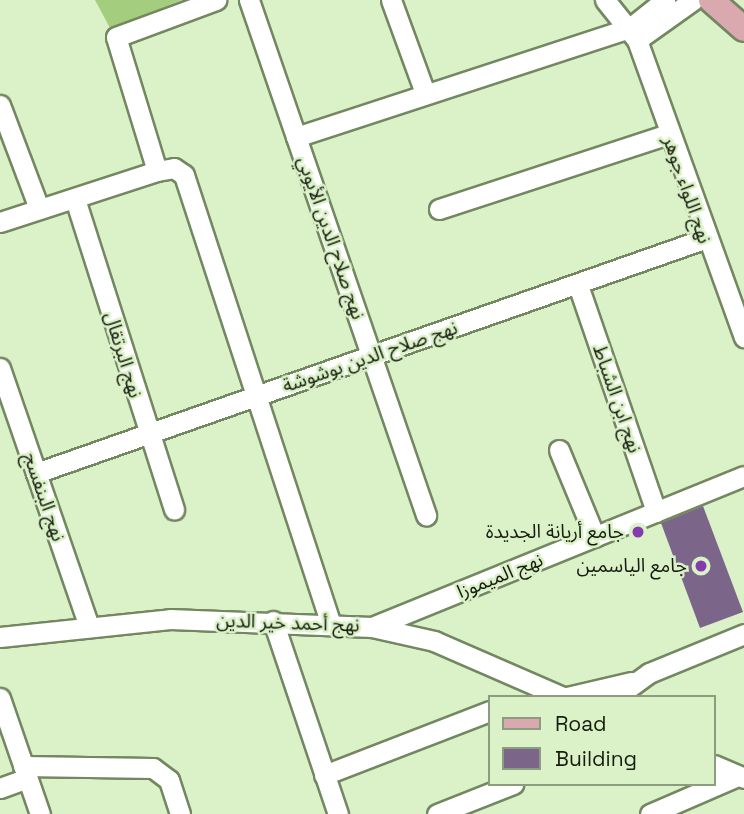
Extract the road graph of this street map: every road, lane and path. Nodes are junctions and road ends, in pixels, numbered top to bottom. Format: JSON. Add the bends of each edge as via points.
{"nodes":[{"id":1,"x":216,"y":0,"type":"edge"},
{"id":2,"x":249,"y":0,"type":"edge"},
{"id":3,"x":391,"y":0,"type":"edge"},
{"id":4,"x":605,"y":0,"type":"edge"},
{"id":5,"x":665,"y":0,"type":"edge"},
{"id":6,"x":693,"y":0,"type":"edge"},
{"id":7,"x":711,"y":0,"type":"edge"},
{"id":8,"x":744,"y":29,"type":"edge"},
{"id":9,"x":633,"y":34,"type":"junction"},
{"id":10,"x":425,"y":93,"type":"junction"},
{"id":11,"x":0,"y":105,"type":"edge"},
{"id":12,"x":668,"y":134,"type":"junction"},
{"id":13,"x":296,"y":137,"type":"junction"},
{"id":14,"x":157,"y":171,"type":"junction"},
{"id":15,"x":75,"y":199,"type":"junction"},
{"id":16,"x":39,"y":208,"type":"junction"},
{"id":17,"x":439,"y":209,"type":"dead end"},
{"id":18,"x":0,"y":222,"type":"edge"},
{"id":19,"x":704,"y":239,"type":"junction"},
{"id":20,"x":578,"y":285,"type":"junction"},
{"id":21,"x":743,"y":334,"type":"edge"},
{"id":22,"x":372,"y":357,"type":"junction"},
{"id":23,"x":0,"y":368,"type":"edge"},
{"id":24,"x":259,"y":396,"type":"junction"},
{"id":25,"x":148,"y":434,"type":"junction"},
{"id":26,"x":559,"y":450,"type":"dead end"},
{"id":27,"x":36,"y":473,"type":"junction"},
{"id":28,"x":744,"y":476,"type":"edge"},
{"id":29,"x":174,"y":510,"type":"dead end"},
{"id":30,"x":656,"y":512,"type":"junction"},
{"id":31,"x":426,"y":515,"type":"dead end"},
{"id":32,"x":595,"y":537,"type":"junction"},
{"id":33,"x":274,"y":621,"type":"junction"},
{"id":34,"x":331,"y":625,"type":"junction"},
{"id":35,"x":89,"y":626,"type":"junction"},
{"id":36,"x":372,"y":627,"type":"junction"},
{"id":37,"x":744,"y":634,"type":"edge"},
{"id":38,"x":0,"y":637,"type":"edge"},
{"id":39,"x":638,"y":691,"type":"edge"},
{"id":40,"x":535,"y":693,"type":"edge"},
{"id":41,"x":589,"y":695,"type":"edge"},
{"id":42,"x":0,"y":698,"type":"edge"},
{"id":43,"x":489,"y":710,"type":"edge"},
{"id":44,"x":716,"y":766,"type":"edge"},
{"id":45,"x":25,"y":772,"type":"junction"},
{"id":46,"x":324,"y":775,"type":"junction"},
{"id":47,"x":741,"y":777,"type":"edge"},
{"id":48,"x":508,"y":786,"type":"edge"},
{"id":49,"x":0,"y":788,"type":"edge"},
{"id":50,"x":40,"y":814,"type":"edge"},
{"id":51,"x":180,"y":814,"type":"edge"},
{"id":52,"x":338,"y":814,"type":"edge"},
{"id":53,"x":438,"y":814,"type":"edge"},
{"id":54,"x":650,"y":814,"type":"edge"}],
"edges":[{"from":1,"to":14,"type":"street","via":[[116,37]]},
{"from":2,"to":13,"type":"street","name":"نهج صلاح الدين الأيوبي"},
{"from":3,"to":10,"type":"street"},
{"from":4,"to":9,"type":"street"},
{"from":5,"to":9,"type":"street"},
{"from":6,"to":9,"type":"street"},
{"from":7,"to":8,"type":"main road"},
{"from":9,"to":10,"type":"street"},
{"from":9,"to":12,"type":"street","name":"نهج اللواء جوهر"},
{"from":10,"to":13,"type":"street"},
{"from":11,"to":16,"type":"street"},
{"from":12,"to":17,"type":"street"},
{"from":12,"to":19,"type":"street","name":"نهج اللواء جوهر"},
{"from":13,"to":22,"type":"street","name":"نهج صلاح الدين الأيوبي"},
{"from":14,"to":15,"type":"street"},
{"from":14,"to":24,"type":"street","via":[[174,168],[184,175]]},
{"from":15,"to":16,"type":"street"},
{"from":15,"to":25,"type":"street","name":"نهج البرتقال"},
{"from":16,"to":18,"type":"street"},
{"from":19,"to":20,"type":"street","name":"نهج صلاح الدين بوشوشة"},
{"from":19,"to":21,"type":"street","name":"نهج اللواء جوهر"},
{"from":20,"to":22,"type":"street","name":"نهج صلاح الدين بوشوشة"},
{"from":20,"to":30,"type":"street","name":"نهج ابن الشباط"},
{"from":22,"to":24,"type":"street","name":"نهج صلاح الدين بوشوشة"},
{"from":22,"to":31,"type":"street","name":"نهج صلاح الدين الأيوبي"},
{"from":23,"to":27,"type":"street","name":"نهج البنفسج"},
{"from":24,"to":25,"type":"street","name":"نهج صلاح الدين بوشوشة"},
{"from":24,"to":34,"type":"street"},
{"from":25,"to":27,"type":"street","name":"نهج صلاح الدين بوشوشة"},
{"from":25,"to":29,"type":"street","name":"نهج البرتقال"},
{"from":26,"to":32,"type":"street"},
{"from":27,"to":35,"type":"street","name":"نهج البنفسج"},
{"from":28,"to":30,"type":"street","name":"نهج الميموزا"},
{"from":30,"to":32,"type":"street","name":"نهج الميموزا"},
{"from":32,"to":36,"type":"street","name":"نهج الميموزا"},
{"from":33,"to":34,"type":"street","name":"نهج أحمد خير الدين"},
{"from":33,"to":35,"type":"street","name":"نهج أحمد خير الدين"},
{"from":33,"to":46,"type":"street"},
{"from":34,"to":36,"type":"street","name":"نهج أحمد خير الدين"},
{"from":35,"to":38,"type":"street","name":"نهج أحمد خير الدين"},
{"from":36,"to":40,"type":"street","name":"نهج أحمد خير الدين","via":[[434,641]]},
{"from":37,"to":39,"type":"street"},
{"from":39,"to":41,"type":"street"},
{"from":42,"to":45,"type":"street"},
{"from":43,"to":46,"type":"street"},
{"from":44,"to":47,"type":"street"},
{"from":45,"to":49,"type":"street"},
{"from":45,"to":50,"type":"street"},
{"from":45,"to":51,"type":"street","via":[[153,768],[169,780]]},
{"from":46,"to":52,"type":"street"},
{"from":47,"to":54,"type":"street"},
{"from":48,"to":53,"type":"street"}]}
